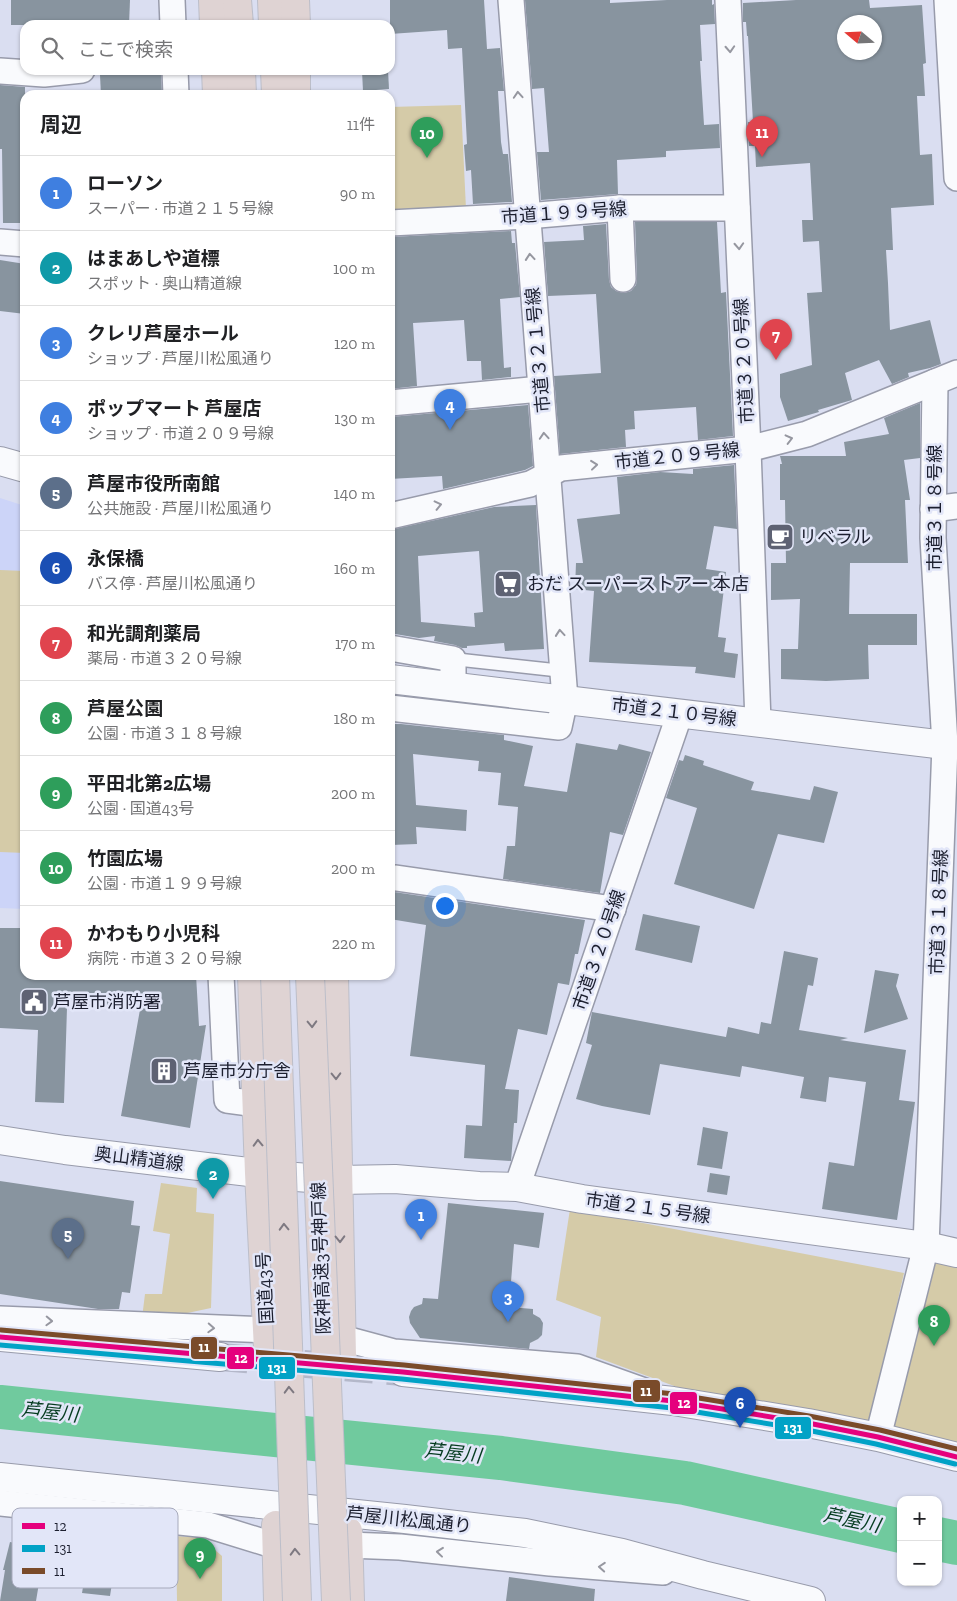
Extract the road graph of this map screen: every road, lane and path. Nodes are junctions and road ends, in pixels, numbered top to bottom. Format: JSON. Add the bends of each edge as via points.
{"nodes":[{"id":1,"x":172,"y":0,"type":"edge"},
{"id":2,"x":213,"y":0,"type":"edge"},
{"id":3,"x":238,"y":0,"type":"edge"},
{"id":4,"x":272,"y":0,"type":"edge"},
{"id":5,"x":295,"y":0,"type":"edge"},
{"id":6,"x":511,"y":0,"type":"edge"},
{"id":7,"x":728,"y":0,"type":"edge"},
{"id":8,"x":947,"y":0,"type":"edge"},
{"id":9,"x":173,"y":20,"type":"edge"},
{"id":10,"x":214,"y":20,"type":"edge"},
{"id":11,"x":239,"y":20,"type":"edge"},
{"id":12,"x":273,"y":20,"type":"edge"},
{"id":13,"x":296,"y":20,"type":"edge"},
{"id":14,"x":0,"y":71,"type":"edge"},
{"id":15,"x":20,"y":72,"type":"edge"},
{"id":16,"x":175,"y":75,"type":"edge"},
{"id":17,"x":216,"y":75,"type":"edge"},
{"id":18,"x":241,"y":75,"type":"edge"},
{"id":19,"x":275,"y":75,"type":"edge"},
{"id":20,"x":296,"y":75,"type":"edge"},
{"id":21,"x":176,"y":90,"type":"edge"},
{"id":22,"x":217,"y":90,"type":"edge"},
{"id":23,"x":242,"y":90,"type":"edge"},
{"id":24,"x":276,"y":90,"type":"edge"},
{"id":25,"x":296,"y":90,"type":"edge"},
{"id":26,"x":957,"y":178,"type":"edge"},
{"id":27,"x":620,"y":208,"type":"junction"},
{"id":28,"x":738,"y":208,"type":"junction"},
{"id":29,"x":527,"y":216,"type":"junction"},
{"id":30,"x":395,"y":223,"type":"edge"},
{"id":31,"x":0,"y":242,"type":"edge"},
{"id":32,"x":20,"y":244,"type":"edge"},
{"id":33,"x":623,"y":279,"type":"dead end"},
{"id":34,"x":946,"y":377,"type":"edge"},
{"id":35,"x":541,"y":390,"type":"junction"},
{"id":36,"x":395,"y":403,"type":"edge"},
{"id":37,"x":748,"y":449,"type":"junction"},
{"id":38,"x":0,"y":461,"type":"edge"},
{"id":39,"x":20,"y":467,"type":"edge"},
{"id":40,"x":547,"y":476,"type":"junction"},
{"id":41,"x":945,"y":508,"type":"edge"},
{"id":42,"x":395,"y":515,"type":"edge"},
{"id":43,"x":395,"y":649,"type":"edge"},
{"id":44,"x":452,"y":659,"type":"junction"},
{"id":45,"x":563,"y":671,"type":"junction"},
{"id":46,"x":395,"y":680,"type":"edge"},
{"id":47,"x":453,"y":686,"type":"junction"},
{"id":48,"x":565,"y":699,"type":"junction"},
{"id":49,"x":395,"y":709,"type":"edge"},
{"id":50,"x":680,"y":713,"type":"junction"},
{"id":51,"x":758,"y":722,"type":"junction"},
{"id":52,"x":951,"y":744,"type":"edge"},
{"id":53,"x":396,"y":878,"type":"dead end"},
{"id":54,"x":612,"y":909,"type":"junction"},
{"id":55,"x":221,"y":980,"type":"edge"},
{"id":56,"x":252,"y":980,"type":"edge"},
{"id":57,"x":275,"y":980,"type":"edge"},
{"id":58,"x":310,"y":980,"type":"edge"},
{"id":59,"x":334,"y":980,"type":"edge"},
{"id":60,"x":257,"y":1104,"type":"junction"},
{"id":61,"x":0,"y":1140,"type":"edge"},
{"id":62,"x":259,"y":1173,"type":"junction"},
{"id":63,"x":338,"y":1180,"type":"junction"},
{"id":64,"x":517,"y":1187,"type":"junction"},
{"id":65,"x":926,"y":1246,"type":"junction"},
{"id":66,"x":957,"y":1254,"type":"edge"},
{"id":67,"x":0,"y":1319,"type":"edge"},
{"id":68,"x":0,"y":1337,"type":"edge"},
{"id":69,"x":268,"y":1340,"type":"junction"},
{"id":70,"x":342,"y":1347,"type":"junction"},
{"id":71,"x":220,"y":1357,"type":"tunnel mouth"},
{"id":72,"x":403,"y":1372,"type":"tunnel mouth"},
{"id":73,"x":673,"y":1401,"type":"junction"},
{"id":74,"x":878,"y":1437,"type":"junction"},
{"id":75,"x":957,"y":1457,"type":"edge"},
{"id":76,"x":0,"y":1477,"type":"edge"},
{"id":77,"x":0,"y":1503,"type":"edge"},
{"id":78,"x":47,"y":1508,"type":"edge"},
{"id":79,"x":178,"y":1522,"type":"edge"},
{"id":80,"x":276,"y":1535,"type":"junction"},
{"id":81,"x":348,"y":1538,"type":"junction"},
{"id":82,"x":703,"y":1575,"type":"junction"},
{"id":83,"x":278,"y":1601,"type":"edge"},
{"id":84,"x":297,"y":1601,"type":"edge"},
{"id":85,"x":336,"y":1601,"type":"edge"},
{"id":86,"x":350,"y":1601,"type":"edge"},
{"id":87,"x":812,"y":1601,"type":"edge"}],
"edges":[{"from":1,"to":9,"type":"street"},
{"from":2,"to":10,"type":"highway"},
{"from":3,"to":11,"type":"highway"},
{"from":4,"to":12,"type":"highway"},
{"from":5,"to":13,"type":"highway"},
{"from":29,"to":6,"type":"street","name":"市道３２１号線","one_way":true},
{"from":7,"to":28,"type":"street","name":"市道３２０号線","one_way":true},
{"from":8,"to":26,"type":"street"},
{"from":14,"to":15,"type":"street"},
{"from":16,"to":21,"type":"street"},
{"from":17,"to":22,"type":"highway"},
{"from":18,"to":23,"type":"highway"},
{"from":19,"to":24,"type":"highway"},
{"from":20,"to":25,"type":"highway"},
{"from":27,"to":28,"type":"street","name":"市道１９９号線"},
{"from":27,"to":29,"type":"street","name":"市道１９９号線"},
{"from":27,"to":33,"type":"street"},
{"from":28,"to":37,"type":"street","name":"市道３２０号線","one_way":true},
{"from":29,"to":30,"type":"street","name":"市道１９９号線"},
{"from":35,"to":29,"type":"street","name":"市道３２１号線","one_way":true},
{"from":31,"to":32,"type":"street"},
{"from":37,"to":34,"type":"street","name":"市道２０９号線","one_way":true,"via":[[807,434]]},
{"from":34,"to":41,"type":"street","name":"市道３１８号線"},
{"from":35,"to":36,"type":"street"},
{"from":40,"to":35,"type":"street","name":"市道３２１号線","one_way":true},
{"from":40,"to":37,"type":"street","name":"市道２０９号線","one_way":true,"via":[[561,468]]},
{"from":37,"to":51,"type":"street","name":"市道３２０号線"},
{"from":38,"to":39,"type":"street"},
{"from":42,"to":40,"type":"street","name":"市道２０９号線","one_way":true,"via":[[530,484]]},
{"from":45,"to":40,"type":"street","name":"市道３２１号線","one_way":true},
{"from":41,"to":52,"type":"street","name":"市道３１８号線","via":[[933,538]]},
{"from":43,"to":44,"type":"street"},
{"from":44,"to":45,"type":"lane"},
{"from":44,"to":47,"type":"street"},
{"from":45,"to":48,"type":"street","name":"市道３２１号線"},
{"from":46,"to":47,"type":"street","name":"市道２１０号線"},
{"from":47,"to":48,"type":"street","name":"市道２１０号線"},
{"from":48,"to":49,"type":"street","name":"市道３２１号線","via":[[560,728]]},
{"from":48,"to":50,"type":"street","name":"市道２１０号線"},
{"from":50,"to":51,"type":"street","name":"市道２１０号線"},
{"from":50,"to":54,"type":"street","name":"市道３２０号線"},
{"from":51,"to":52,"type":"street","name":"市道２１０号線"},
{"from":52,"to":65,"type":"street","name":"市道３１８号線"},
{"from":53,"to":54,"type":"street"},
{"from":54,"to":64,"type":"street","name":"市道３２０号線"},
{"from":55,"to":60,"type":"street","via":[[227,1100]]},
{"from":56,"to":60,"type":"highway","name":"国道43号"},
{"from":84,"to":57,"type":"highway","name":"阪神高速3号神戸線","one_way":true,"bridge":true},
{"from":58,"to":85,"type":"highway","name":"阪神高速3号神戸線","one_way":true,"bridge":true},
{"from":59,"to":63,"type":"highway","one_way":true},
{"from":62,"to":60,"type":"highway","name":"国道43号","one_way":true},
{"from":61,"to":62,"type":"street","name":"奥山精道線"},
{"from":62,"to":63,"type":"street","name":"奥山精道線"},
{"from":62,"to":69,"type":"highway","name":"国道43号"},
{"from":63,"to":64,"type":"street","name":"市道２１５号線"},
{"from":63,"to":70,"type":"highway","one_way":true},
{"from":64,"to":65,"type":"street","name":"市道２１５号線","via":[[582,1199]]},
{"from":65,"to":66,"type":"street","name":"市道２１５号線"},
{"from":65,"to":74,"type":"street","name":"市道３１８号線"},
{"from":67,"to":69,"type":"street","one_way":true},
{"from":68,"to":71,"type":"street"},
{"from":69,"to":80,"type":"highway","name":"国道43号"},
{"from":70,"to":73,"type":"street","via":[[577,1367]]},
{"from":70,"to":81,"type":"highway"},
{"from":72,"to":73,"type":"street"},
{"from":73,"to":74,"type":"street"},
{"from":74,"to":75,"type":"street"},
{"from":76,"to":82,"type":"street","name":"芦屋川松風通り","via":[[525,1534],[622,1553]]},
{"from":77,"to":78,"type":"street"},
{"from":79,"to":80,"type":"street"},
{"from":80,"to":83,"type":"highway","name":"国道43号"},
{"from":82,"to":81,"type":"street","one_way":true,"via":[[400,1548]]},
{"from":81,"to":86,"type":"highway"},
{"from":82,"to":87,"type":"street","name":"芦屋川松風通り"}]}
